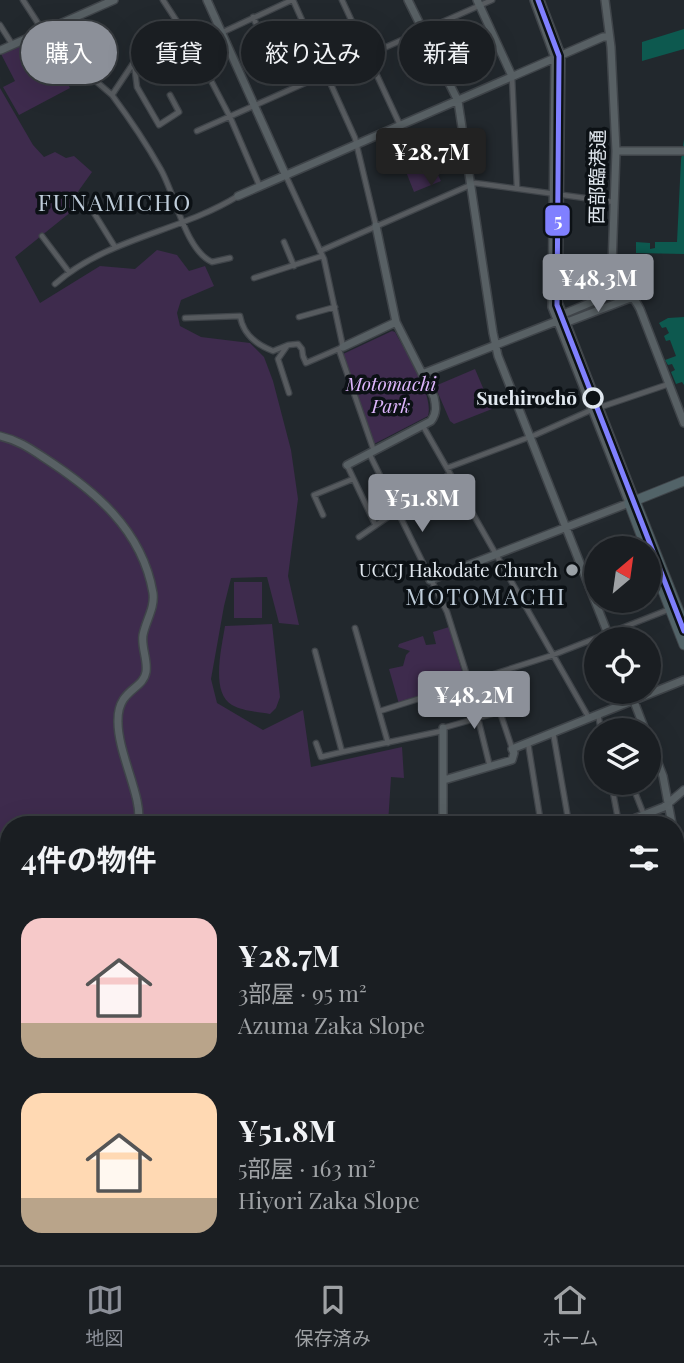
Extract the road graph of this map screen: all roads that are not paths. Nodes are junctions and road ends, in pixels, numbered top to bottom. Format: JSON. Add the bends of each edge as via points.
{"nodes":[{"id":1,"x":23,"y":0,"type":"edge"},
{"id":2,"x":114,"y":0,"type":"edge"},
{"id":3,"x":163,"y":0,"type":"edge"},
{"id":4,"x":207,"y":0,"type":"edge"},
{"id":5,"x":293,"y":0,"type":"edge"},
{"id":6,"x":342,"y":0,"type":"edge"},
{"id":7,"x":408,"y":0,"type":"edge"},
{"id":8,"x":492,"y":0,"type":"edge"},
{"id":9,"x":534,"y":0,"type":"edge"},
{"id":10,"x":540,"y":0,"type":"edge"},
{"id":11,"x":605,"y":0,"type":"edge"},
{"id":12,"x":479,"y":3,"type":"edge"},
{"id":13,"x":253,"y":18,"type":"junction"},
{"id":14,"x":37,"y":21,"type":"edge"},
{"id":15,"x":66,"y":21,"type":"edge"},
{"id":16,"x":177,"y":21,"type":"edge"},
{"id":17,"x":216,"y":21,"type":"edge"},
{"id":18,"x":254,"y":21,"type":"edge"},
{"id":19,"x":302,"y":21,"type":"edge"},
{"id":20,"x":351,"y":21,"type":"edge"},
{"id":21,"x":418,"y":21,"type":"edge"},
{"id":22,"x":443,"y":21,"type":"edge"},
{"id":23,"x":0,"y":25,"type":"edge"},
{"id":24,"x":227,"y":29,"type":"edge"},
{"id":25,"x":610,"y":37,"type":"junction"},
{"id":26,"x":21,"y":41,"type":"edge"},
{"id":27,"x":227,"y":44,"type":"edge"},
{"id":28,"x":12,"y":45,"type":"junction"},
{"id":29,"x":1,"y":50,"type":"edge"},
{"id":30,"x":558,"y":57,"type":"junction"},
{"id":31,"x":131,"y":68,"type":"edge"},
{"id":32,"x":512,"y":76,"type":"junction"},
{"id":33,"x":98,"y":84,"type":"edge"},
{"id":34,"x":137,"y":84,"type":"edge"},
{"id":35,"x":213,"y":84,"type":"edge"},
{"id":36,"x":304,"y":84,"type":"edge"},
{"id":37,"x":331,"y":84,"type":"edge"},
{"id":38,"x":380,"y":84,"type":"edge"},
{"id":39,"x":450,"y":84,"type":"edge"},
{"id":40,"x":112,"y":95,"type":"junction"},
{"id":41,"x":170,"y":95,"type":"dead end"},
{"id":42,"x":458,"y":101,"type":"junction"},
{"id":43,"x":255,"y":106,"type":"junction"},
{"id":44,"x":230,"y":117,"type":"junction"},
{"id":45,"x":400,"y":126,"type":"junction"},
{"id":46,"x":197,"y":131,"type":"dead end"},
{"id":47,"x":358,"y":144,"type":"junction"},
{"id":48,"x":681,"y":151,"type":"edge"},
{"id":49,"x":616,"y":152,"type":"junction"},
{"id":50,"x":286,"y":176,"type":"junction"},
{"id":51,"x":471,"y":184,"type":"junction"},
{"id":52,"x":260,"y":187,"type":"junction"},
{"id":53,"x":517,"y":188,"type":"junction"},
{"id":54,"x":556,"y":194,"type":"junction"},
{"id":55,"x":238,"y":196,"type":"joint"},
{"id":56,"x":614,"y":202,"type":"junction"},
{"id":57,"x":89,"y":205,"type":"dead end"},
{"id":58,"x":182,"y":221,"type":"junction"},
{"id":59,"x":376,"y":226,"type":"junction"},
{"id":60,"x":42,"y":236,"type":"dead end"},
{"id":61,"x":284,"y":242,"type":"dead end"},
{"id":62,"x":115,"y":247,"type":"junction"},
{"id":63,"x":321,"y":253,"type":"junction"},
{"id":64,"x":230,"y":258,"type":"dead end"},
{"id":65,"x":294,"y":266,"type":"junction"},
{"id":66,"x":69,"y":272,"type":"junction"},
{"id":67,"x":254,"y":278,"type":"dead end"},
{"id":68,"x":55,"y":284,"type":"dead end"},
{"id":69,"x":625,"y":288,"type":"junction"},
{"id":70,"x":633,"y":297,"type":"junction"},
{"id":71,"x":335,"y":307,"type":"junction"},
{"id":72,"x":562,"y":313,"type":"junction"},
{"id":73,"x":299,"y":317,"type":"dead end"},
{"id":74,"x":185,"y":318,"type":"dead end"},
{"id":75,"x":557,"y":321,"type":"junction"},
{"id":76,"x":396,"y":322,"type":"junction"},
{"id":77,"x":566,"y":323,"type":"junction"},
{"id":78,"x":288,"y":345,"type":"junction"},
{"id":79,"x":495,"y":345,"type":"junction"},
{"id":80,"x":341,"y":349,"type":"junction"},
{"id":81,"x":422,"y":374,"type":"junction"},
{"id":82,"x":669,"y":384,"type":"junction"},
{"id":83,"x":289,"y":393,"type":"dead end"},
{"id":84,"x":594,"y":410,"type":"junction"},
{"id":85,"x":684,"y":423,"type":"edge"},
{"id":86,"x":423,"y":425,"type":"junction"},
{"id":87,"x":0,"y":436,"type":"edge"},
{"id":88,"x":530,"y":437,"type":"junction"},
{"id":89,"x":372,"y":452,"type":"junction"},
{"id":90,"x":347,"y":465,"type":"joint"},
{"id":91,"x":448,"y":471,"type":"junction"},
{"id":92,"x":353,"y":479,"type":"junction"},
{"id":93,"x":684,"y":481,"type":"edge"},
{"id":94,"x":632,"y":502,"type":"junction"},
{"id":95,"x":396,"y":510,"type":"junction"},
{"id":96,"x":323,"y":515,"type":"dead end"},
{"id":97,"x":375,"y":524,"type":"junction"},
{"id":98,"x":567,"y":529,"type":"junction"},
{"id":99,"x":642,"y":536,"type":"edge"},
{"id":100,"x":359,"y":537,"type":"dead end"},
{"id":101,"x":496,"y":555,"type":"junction"},
{"id":102,"x":662,"y":579,"type":"edge"},
{"id":103,"x":430,"y":580,"type":"junction"},
{"id":104,"x":677,"y":607,"type":"edge"},
{"id":105,"x":684,"y":624,"type":"edge"},
{"id":106,"x":605,"y":627,"type":"edge"},
{"id":107,"x":630,"y":627,"type":"edge"},
{"id":108,"x":355,"y":628,"type":"dead end"},
{"id":109,"x":584,"y":644,"type":"edge"},
{"id":110,"x":684,"y":645,"type":"edge"},
{"id":111,"x":316,"y":651,"type":"dead end"},
{"id":112,"x":553,"y":655,"type":"junction"},
{"id":113,"x":488,"y":676,"type":"junction"},
{"id":114,"x":684,"y":680,"type":"edge"},
{"id":115,"x":469,"y":683,"type":"junction"},
{"id":116,"x":661,"y":689,"type":"edge"},
{"id":117,"x":624,"y":704,"type":"edge"},
{"id":118,"x":380,"y":711,"type":"junction"},
{"id":119,"x":499,"y":712,"type":"junction"},
{"id":120,"x":598,"y":714,"type":"junction"},
{"id":121,"x":478,"y":717,"type":"junction"},
{"id":122,"x":589,"y":718,"type":"joint"},
{"id":123,"x":599,"y":718,"type":"edge"},
{"id":124,"x":584,"y":720,"type":"edge"},
{"id":125,"x":443,"y":729,"type":"junction"},
{"id":126,"x":553,"y":732,"type":"junction"},
{"id":127,"x":316,"y":743,"type":"dead end"},
{"id":128,"x":388,"y":743,"type":"junction"},
{"id":129,"x":528,"y":743,"type":"junction"},
{"id":130,"x":512,"y":749,"type":"junction"},
{"id":131,"x":342,"y":752,"type":"junction"},
{"id":132,"x":490,"y":768,"type":"junction"},
{"id":133,"x":661,"y":771,"type":"edge"},
{"id":134,"x":443,"y":780,"type":"junction"},
{"id":135,"x":684,"y":789,"type":"edge"},
{"id":136,"x":614,"y":795,"type":"edge"},
{"id":137,"x":636,"y":795,"type":"edge"},
{"id":138,"x":669,"y":802,"type":"junction"},
{"id":139,"x":139,"y":816,"type":"edge"},
{"id":140,"x":443,"y":816,"type":"edge"},
{"id":141,"x":540,"y":816,"type":"edge"},
{"id":142,"x":568,"y":816,"type":"edge"},
{"id":143,"x":618,"y":816,"type":"edge"},
{"id":144,"x":644,"y":816,"type":"joint"},
{"id":145,"x":671,"y":816,"type":"edge"}],
"edges":[{"from":1,"to":14,"type":"street"},
{"from":2,"to":15,"type":"street"},
{"from":3,"to":16,"type":"street"},
{"from":4,"to":17,"type":"street"},
{"from":5,"to":13,"type":"street"},
{"from":5,"to":19,"type":"street"},
{"from":6,"to":20,"type":"street"},
{"from":7,"to":21,"type":"street"},
{"from":8,"to":12,"type":"street"},
{"from":9,"to":30,"type":"street"},
{"from":10,"to":30,"type":"street"},
{"from":11,"to":25,"type":"street","name":"西部臨港通"},
{"from":12,"to":22,"type":"street"},
{"from":12,"to":32,"type":"street"},
{"from":13,"to":18,"type":"street"},
{"from":13,"to":24,"type":"street"},
{"from":23,"to":28,"type":"street"},
{"from":25,"to":30,"type":"street"},
{"from":25,"to":49,"type":"street","name":"西部臨港通"},
{"from":26,"to":28,"type":"street"},
{"from":27,"to":43,"type":"street"},
{"from":28,"to":29,"type":"street"},
{"from":30,"to":32,"type":"street"},
{"from":30,"to":54,"type":"street"},
{"from":31,"to":40,"type":"street"},
{"from":32,"to":42,"type":"street"},
{"from":32,"to":53,"type":"street"},
{"from":33,"to":40,"type":"street"},
{"from":34,"to":41,"type":"street","via":[[159,125],[179,112]]},
{"from":35,"to":44,"type":"street"},
{"from":36,"to":43,"type":"street"},
{"from":37,"to":47,"type":"street"},
{"from":38,"to":45,"type":"street"},
{"from":39,"to":42,"type":"street"},
{"from":40,"to":58,"type":"street","via":[[161,169]]},
{"from":42,"to":45,"type":"street"},
{"from":42,"to":51,"type":"street"},
{"from":43,"to":44,"type":"street"},
{"from":43,"to":50,"type":"street"},
{"from":44,"to":46,"type":"street"},
{"from":44,"to":52,"type":"street"},
{"from":45,"to":47,"type":"street"},
{"from":47,"to":50,"type":"street"},
{"from":47,"to":59,"type":"street"},
{"from":48,"to":49,"type":"street"},
{"from":49,"to":56,"type":"street","name":"西部臨港通"},
{"from":50,"to":52,"type":"street"},
{"from":50,"to":63,"type":"street"},
{"from":51,"to":53,"type":"street"},
{"from":51,"to":59,"type":"street"},
{"from":51,"to":79,"type":"street"},
{"from":52,"to":55,"type":"street"},
{"from":53,"to":54,"type":"street"},
{"from":54,"to":56,"type":"street"},
{"from":54,"to":72,"type":"street","via":[[557,297]]},
{"from":54,"to":75,"type":"street","via":[[551,298]]},
{"from":55,"to":58,"type":"street"},
{"from":56,"to":69,"type":"street","name":"西部臨港通","via":[[612,265]]},
{"from":57,"to":62,"type":"street"},
{"from":58,"to":62,"type":"street"},
{"from":58,"to":64,"type":"street","via":[[207,260]]},
{"from":59,"to":63,"type":"street"},
{"from":59,"to":76,"type":"street"},
{"from":60,"to":66,"type":"street"},
{"from":61,"to":65,"type":"street"},
{"from":62,"to":66,"type":"street"},
{"from":63,"to":65,"type":"street"},
{"from":63,"to":71,"type":"street"},
{"from":65,"to":67,"type":"street"},
{"from":66,"to":68,"type":"street"},
{"from":69,"to":70,"type":"street","name":"西部臨港通"},
{"from":69,"to":72,"type":"street"},
{"from":70,"to":77,"type":"street"},
{"from":70,"to":82,"type":"street","name":"西部臨港通"},
{"from":71,"to":73,"type":"street"},
{"from":71,"to":80,"type":"street"},
{"from":72,"to":75,"type":"street"},
{"from":72,"to":77,"type":"street"},
{"from":74,"to":78,"type":"street","via":[[240,316],[247,333],[262,346],[273,351]]},
{"from":75,"to":77,"type":"street"},
{"from":75,"to":79,"type":"street"},
{"from":75,"to":84,"type":"street"},
{"from":76,"to":80,"type":"street"},
{"from":76,"to":81,"type":"street"},
{"from":77,"to":84,"type":"street"},
{"from":78,"to":80,"type":"street","via":[[301,346],[306,363]]},
{"from":78,"to":83,"type":"street","via":[[278,359]]},
{"from":79,"to":81,"type":"street"},
{"from":79,"to":88,"type":"street"},
{"from":80,"to":89,"type":"street"},
{"from":81,"to":86,"type":"street","via":[[435,406],[434,417]]},
{"from":82,"to":84,"type":"street"},
{"from":82,"to":85,"type":"street","name":"西部臨港通"},
{"from":84,"to":88,"type":"street"},
{"from":84,"to":94,"type":"street"},
{"from":86,"to":89,"type":"street"},
{"from":86,"to":91,"type":"street"},
{"from":87,"to":139,"type":"street","via":[[24,443],[95,494],[129,532],[145,566],[153,595],[143,637],[146,672],[124,697],[117,724]]},
{"from":88,"to":91,"type":"street"},
{"from":88,"to":98,"type":"street"},
{"from":89,"to":90,"type":"street"},
{"from":89,"to":95,"type":"street"},
{"from":90,"to":92,"type":"street"},
{"from":91,"to":95,"type":"street"},
{"from":91,"to":101,"type":"street"},
{"from":92,"to":96,"type":"street","via":[[314,495]]},
{"from":92,"to":97,"type":"street"},
{"from":93,"to":94,"type":"highway"},
{"from":94,"to":98,"type":"street"},
{"from":94,"to":99,"type":"highway"},
{"from":94,"to":104,"type":"highway"},
{"from":95,"to":97,"type":"street"},
{"from":95,"to":103,"type":"street"},
{"from":97,"to":100,"type":"street"},
{"from":98,"to":101,"type":"street"},
{"from":98,"to":106,"type":"street"},
{"from":101,"to":103,"type":"street"},
{"from":101,"to":112,"type":"street"},
{"from":102,"to":104,"type":"highway"},
{"from":103,"to":115,"type":"street","via":[[447,612]]},
{"from":104,"to":105,"type":"highway"},
{"from":104,"to":107,"type":"street"},
{"from":104,"to":110,"type":"highway"},
{"from":108,"to":118,"type":"street"},
{"from":109,"to":112,"type":"street"},
{"from":111,"to":131,"type":"street"},
{"from":112,"to":113,"type":"street"},
{"from":112,"to":122,"type":"street"},
{"from":113,"to":115,"type":"street"},
{"from":113,"to":119,"type":"street"},
{"from":114,"to":116,"type":"street"},
{"from":115,"to":118,"type":"street"},
{"from":115,"to":121,"type":"street"},
{"from":117,"to":120,"type":"street"},
{"from":118,"to":128,"type":"street"},
{"from":119,"to":121,"type":"street"},
{"from":119,"to":130,"type":"street"},
{"from":120,"to":122,"type":"street"},
{"from":120,"to":123,"type":"street"},
{"from":121,"to":125,"type":"street"},
{"from":121,"to":132,"type":"street"},
{"from":124,"to":126,"type":"street"},
{"from":125,"to":128,"type":"street"},
{"from":125,"to":134,"type":"street"},
{"from":126,"to":129,"type":"street"},
{"from":126,"to":142,"type":"street"},
{"from":127,"to":131,"type":"street","via":[[321,757]]},
{"from":128,"to":131,"type":"street"},
{"from":129,"to":130,"type":"street"},
{"from":129,"to":141,"type":"street"},
{"from":130,"to":132,"type":"street","via":[[512,760]]},
{"from":132,"to":134,"type":"street"},
{"from":133,"to":138,"type":"street"},
{"from":134,"to":140,"type":"street"},
{"from":135,"to":138,"type":"street"},
{"from":136,"to":143,"type":"street"},
{"from":137,"to":144,"type":"street"},
{"from":138,"to":144,"type":"street"},
{"from":138,"to":145,"type":"street"}]}
